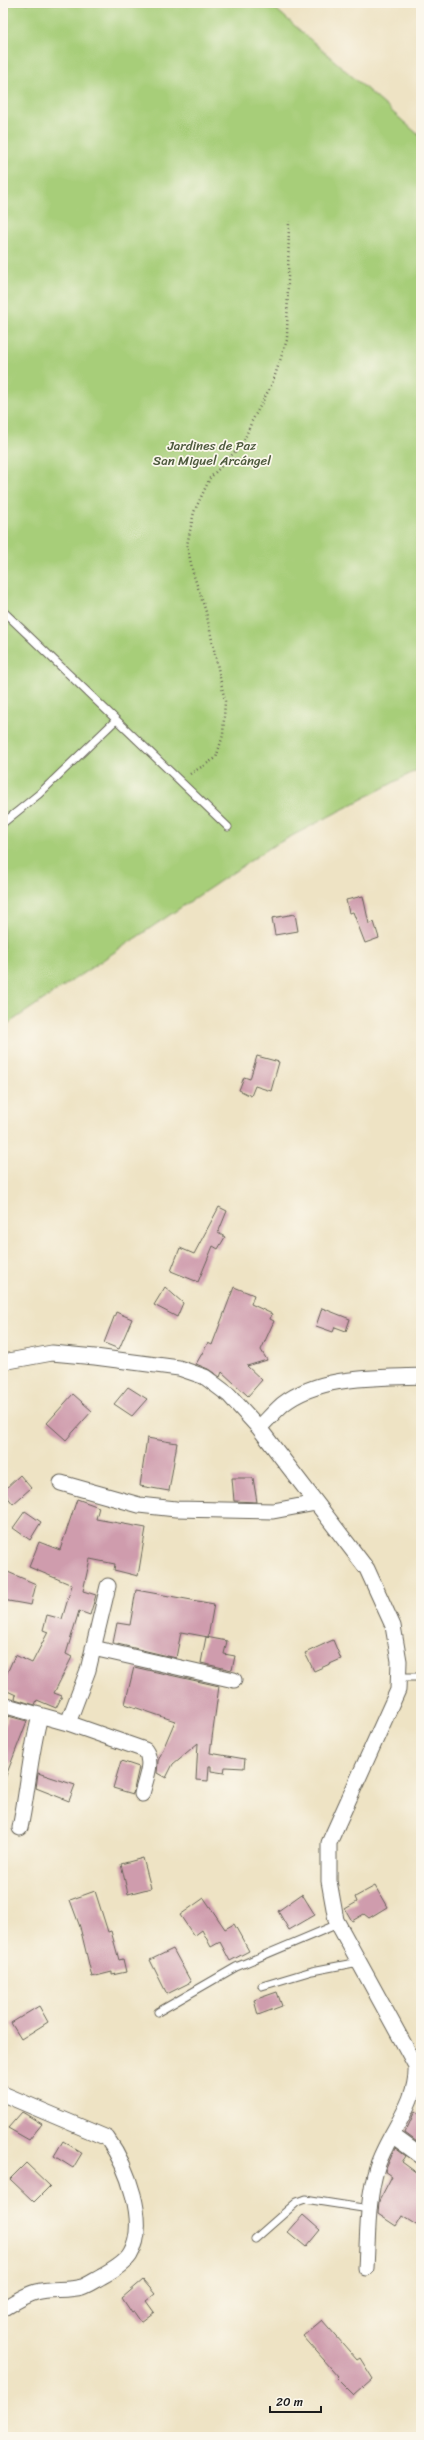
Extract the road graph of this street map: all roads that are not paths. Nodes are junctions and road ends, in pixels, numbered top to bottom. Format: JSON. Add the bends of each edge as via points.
{"nodes":[{"id":1,"x":3,"y":612,"type":"edge"},
{"id":2,"x":116,"y":720,"type":"junction"},
{"id":3,"x":3,"y":824,"type":"edge"},
{"id":4,"x":228,"y":827,"type":"dead end"},
{"id":5,"x":3,"y":1362,"type":"edge"},
{"id":6,"x":421,"y":1376,"type":"edge"},
{"id":7,"x":259,"y":1428,"type":"junction"},
{"id":8,"x":61,"y":1483,"type":"dead end"},
{"id":9,"x":316,"y":1503,"type":"junction"},
{"id":10,"x":108,"y":1586,"type":"dead end"},
{"id":11,"x":93,"y":1648,"type":"junction"},
{"id":12,"x":399,"y":1677,"type":"junction"},
{"id":13,"x":421,"y":1677,"type":"edge"},
{"id":14,"x":234,"y":1680,"type":"dead end"},
{"id":15,"x":3,"y":1704,"type":"edge"},
{"id":16,"x":40,"y":1716,"type":"junction"},
{"id":17,"x":68,"y":1723,"type":"junction"},
{"id":18,"x":142,"y":1794,"type":"dead end"},
{"id":19,"x":20,"y":1828,"type":"dead end"},
{"id":20,"x":338,"y":1924,"type":"junction"},
{"id":21,"x":359,"y":1962,"type":"junction"},
{"id":22,"x":262,"y":1986,"type":"dead end"},
{"id":23,"x":158,"y":2012,"type":"dead end"},
{"id":24,"x":3,"y":2094,"type":"edge"},
{"id":25,"x":392,"y":2135,"type":"junction"},
{"id":26,"x":421,"y":2156,"type":"edge"},
{"id":27,"x":369,"y":2209,"type":"junction"},
{"id":28,"x":254,"y":2239,"type":"dead end"},
{"id":29,"x":366,"y":2268,"type":"dead end"},
{"id":30,"x":3,"y":2308,"type":"edge"}],
"edges":[{"from":1,"to":2,"type":"lane"},
{"from":2,"to":3,"type":"lane","via":[[39,794]]},
{"from":2,"to":4,"type":"lane"},
{"from":5,"to":7,"type":"street","via":[[52,1353],[179,1368],[205,1377],[229,1395]]},
{"from":6,"to":7,"type":"street","via":[[346,1380],[310,1390],[284,1403]]},
{"from":7,"to":9,"type":"street"},
{"from":8,"to":9,"type":"street","via":[[139,1505],[176,1509],[273,1511]]},
{"from":9,"to":12,"type":"street","via":[[367,1568],[393,1626]]},
{"from":10,"to":11,"type":"street"},
{"from":11,"to":14,"type":"street"},
{"from":11,"to":17,"type":"street","via":[[88,1670]]},
{"from":12,"to":13,"type":"lane"},
{"from":12,"to":20,"type":"street","via":[[398,1690],[330,1843],[330,1881]]},
{"from":15,"to":16,"type":"street"},
{"from":16,"to":17,"type":"street"},
{"from":16,"to":19,"type":"street","via":[[29,1762],[27,1795]]},
{"from":17,"to":18,"type":"street","via":[[144,1750],[149,1756],[149,1762]]},
{"from":20,"to":21,"type":"street"},
{"from":20,"to":23,"type":"lane","via":[[236,1968]]},
{"from":21,"to":22,"type":"lane","via":[[312,1971]]},
{"from":21,"to":25,"type":"street","via":[[416,2066],[415,2091]]},
{"from":24,"to":30,"type":"street","via":[[107,2138],[115,2149],[128,2179],[138,2229],[135,2245],[129,2257],[109,2272],[82,2287],[36,2292]]},
{"from":25,"to":26,"type":"street"},
{"from":25,"to":27,"type":"street","via":[[376,2168]]},
{"from":27,"to":28,"type":"lane","via":[[305,2199],[297,2202]]},
{"from":27,"to":29,"type":"street"}]}
